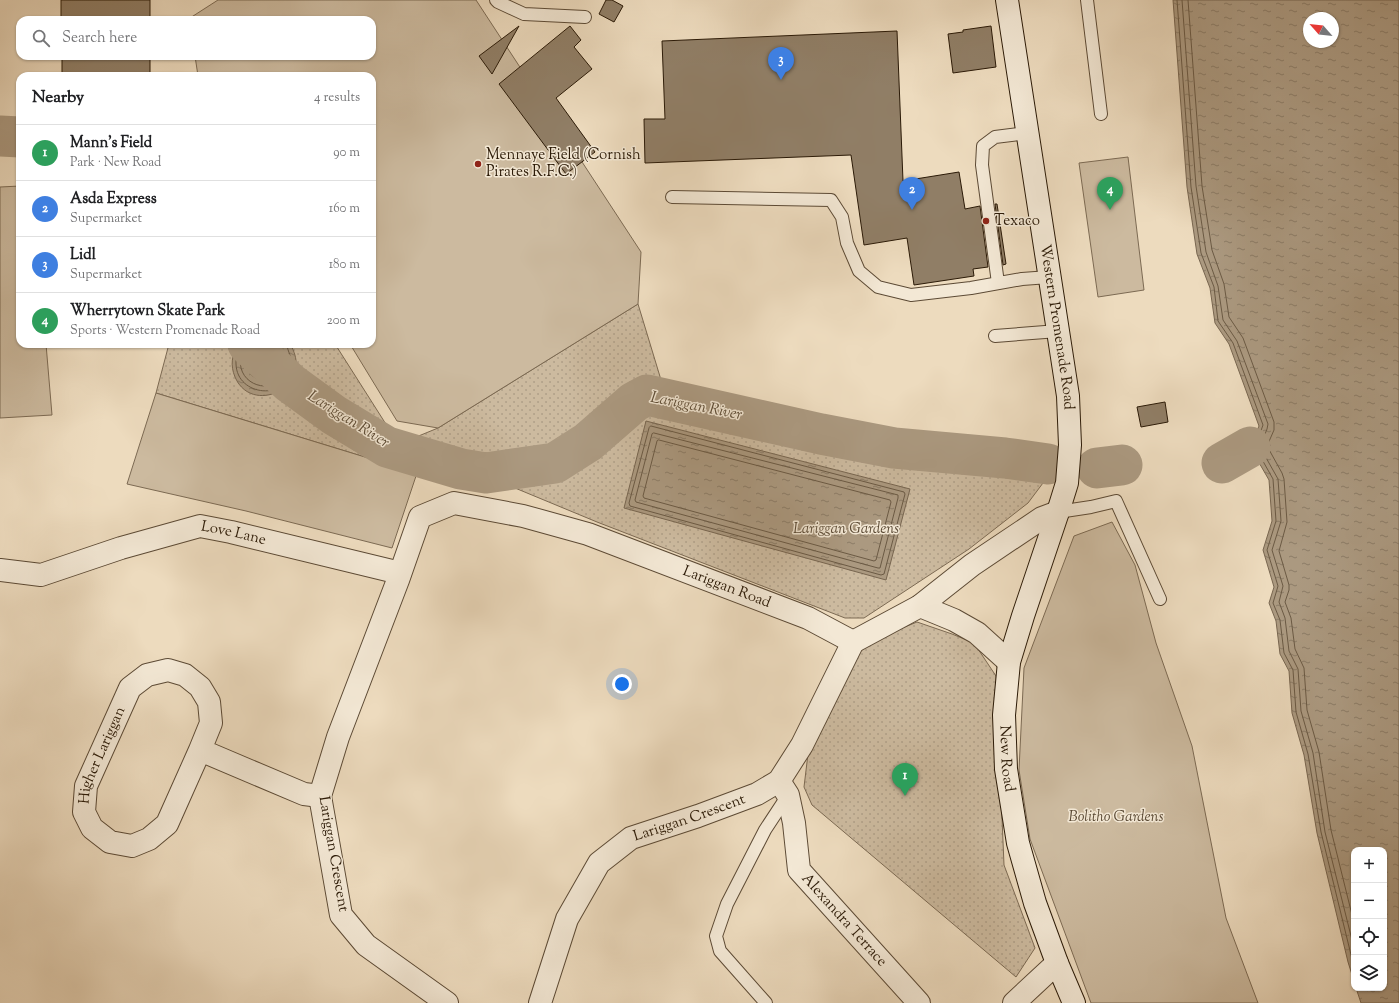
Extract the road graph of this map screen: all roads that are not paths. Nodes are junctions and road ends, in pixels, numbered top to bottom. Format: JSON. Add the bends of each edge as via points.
{"nodes":[{"id":1,"x":496,"y":0,"type":"edge"},
{"id":2,"x":1007,"y":0,"type":"edge"},
{"id":3,"x":1088,"y":0,"type":"edge"},
{"id":4,"x":585,"y":16,"type":"dead end"},
{"id":5,"x":1101,"y":114,"type":"dead end"},
{"id":6,"x":1027,"y":133,"type":"junction"},
{"id":7,"x":672,"y":197,"type":"dead end"},
{"id":8,"x":1049,"y":277,"type":"junction"},
{"id":9,"x":998,"y":283,"type":"junction"},
{"id":10,"x":1058,"y":331,"type":"junction"},
{"id":11,"x":995,"y":336,"type":"dead end"},
{"id":12,"x":1058,"y":512,"type":"junction"},
{"id":13,"x":0,"y":570,"type":"edge"},
{"id":14,"x":400,"y":573,"type":"junction"},
{"id":15,"x":1160,"y":600,"type":"dead end"},
{"id":16,"x":920,"y":606,"type":"junction"},
{"id":17,"x":853,"y":642,"type":"junction"},
{"id":18,"x":1009,"y":662,"type":"junction"},
{"id":19,"x":200,"y":750,"type":"junction"},
{"id":20,"x":784,"y":788,"type":"junction"},
{"id":21,"x":320,"y":796,"type":"junction"},
{"id":22,"x":1057,"y":963,"type":"junction"},
{"id":23,"x":447,"y":1003,"type":"edge"},
{"id":24,"x":540,"y":1003,"type":"edge"},
{"id":25,"x":766,"y":1003,"type":"edge"},
{"id":26,"x":919,"y":1003,"type":"edge"},
{"id":27,"x":1014,"y":1003,"type":"edge"},
{"id":28,"x":1074,"y":1003,"type":"edge"}],
"edges":[{"from":1,"to":4,"type":"lane","via":[[524,14]]},
{"from":2,"to":6,"type":"street","name":"Western Promenade Road"},
{"from":3,"to":5,"type":"lane"},
{"from":6,"to":8,"type":"street","name":"Western Promenade Road"},
{"from":6,"to":9,"type":"lane","via":[[995,137],[983,146],[982,165]]},
{"from":7,"to":9,"type":"lane","via":[[831,200],[842,217],[847,243],[859,271],[878,287],[911,295]]},
{"from":8,"to":9,"type":"lane"},
{"from":8,"to":10,"type":"street","name":"Western Promenade Road"},
{"from":10,"to":11,"type":"lane"},
{"from":10,"to":12,"type":"street","name":"Western Promenade Road","via":[[1068,396],[1070,445],[1067,483]]},
{"from":12,"to":15,"type":"lane","via":[[1116,501]]},
{"from":12,"to":16,"type":"street","via":[[1042,518],[972,565]]},
{"from":12,"to":18,"type":"street","name":"New Road"},
{"from":13,"to":14,"type":"street","name":"Love Lane","via":[[41,575],[121,548],[200,526]]},
{"from":14,"to":17,"type":"street","name":"Lariggan Road","via":[[420,517],[454,503],[523,516],[588,534],[808,618]]},
{"from":14,"to":21,"type":"street","name":"Lariggan Crescent","via":[[338,737]]},
{"from":16,"to":17,"type":"street"},
{"from":16,"to":18,"type":"street","via":[[977,632]]},
{"from":17,"to":20,"type":"street","name":"Lariggan Crescent","via":[[802,745]]},
{"from":18,"to":22,"type":"street","name":"New Road","via":[[1004,715],[1006,769],[1018,843]]},
{"from":19,"to":19,"type":"street","name":"Higher Lariggan","via":[[167,824],[149,839],[132,846],[110,842],[92,828],[84,812],[86,786],[130,688],[147,674],[168,670],[184,675],[200,686],[209,702],[211,723]]},
{"from":19,"to":21,"type":"street","via":[[304,794]]},
{"from":20,"to":24,"type":"street","name":"Lariggan Crescent","via":[[757,794],[631,838],[598,863],[567,919]]},
{"from":20,"to":25,"type":"lane","via":[[727,904],[716,936],[720,951]]},
{"from":20,"to":26,"type":"street","name":"Alexandra Terrace","via":[[794,823],[799,870]]},
{"from":21,"to":23,"type":"street","name":"Lariggan Crescent","via":[[341,915],[366,945]]},
{"from":22,"to":27,"type":"street"},
{"from":22,"to":28,"type":"street","name":"New Road"}]}
